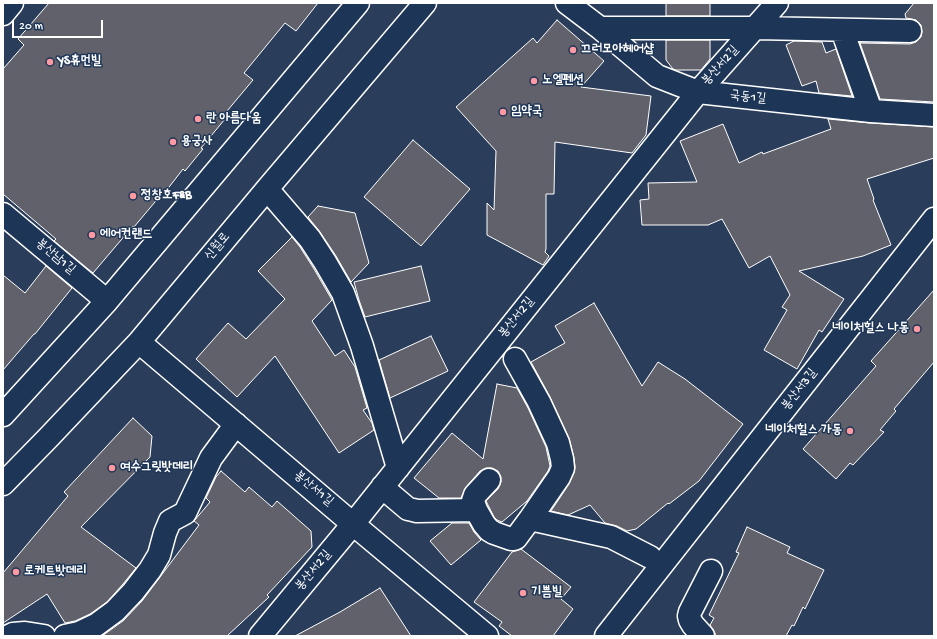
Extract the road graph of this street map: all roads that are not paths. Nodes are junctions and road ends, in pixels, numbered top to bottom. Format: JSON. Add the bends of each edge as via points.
{"nodes":[{"id":1,"x":12,"y":3,"type":"edge"},
{"id":2,"x":358,"y":3,"type":"edge"},
{"id":3,"x":425,"y":3,"type":"edge"},
{"id":4,"x":567,"y":3,"type":"edge"},
{"id":5,"x":777,"y":3,"type":"edge"},
{"id":6,"x":3,"y":14,"type":"edge"},
{"id":7,"x":600,"y":28,"type":"junction"},
{"id":8,"x":755,"y":28,"type":"junction"},
{"id":9,"x":842,"y":30,"type":"junction"},
{"id":10,"x":910,"y":31,"type":"dead end"},
{"id":11,"x":698,"y":92,"type":"junction"},
{"id":12,"x":871,"y":111,"type":"junction"},
{"id":13,"x":934,"y":115,"type":"edge"},
{"id":14,"x":267,"y":189,"type":"junction"},
{"id":15,"x":3,"y":214,"type":"edge"},
{"id":16,"x":934,"y":219,"type":"edge"},
{"id":17,"x":107,"y":301,"type":"junction"},
{"id":18,"x":139,"y":342,"type":"junction"},
{"id":19,"x":503,"y":360,"type":"junction"},
{"id":20,"x":3,"y":416,"type":"edge"},
{"id":21,"x":236,"y":424,"type":"junction"},
{"id":22,"x":398,"y":468,"type":"junction"},
{"id":23,"x":490,"y":480,"type":"dead end"},
{"id":24,"x":3,"y":484,"type":"edge"},
{"id":25,"x":382,"y":487,"type":"junction"},
{"id":26,"x":476,"y":510,"type":"junction"},
{"id":27,"x":530,"y":519,"type":"junction"},
{"id":28,"x":353,"y":524,"type":"junction"},
{"id":29,"x":650,"y":557,"type":"dead end"},
{"id":30,"x":710,"y":571,"type":"dead end"},
{"id":31,"x":9,"y":636,"type":"edge"},
{"id":32,"x":44,"y":636,"type":"edge"},
{"id":33,"x":65,"y":636,"type":"edge"},
{"id":34,"x":260,"y":636,"type":"edge"},
{"id":35,"x":487,"y":636,"type":"edge"},
{"id":36,"x":606,"y":636,"type":"edge"},
{"id":37,"x":703,"y":636,"type":"edge"}],
"edges":[{"from":1,"to":6,"type":"street"},
{"from":2,"to":17,"type":"street"},
{"from":3,"to":14,"type":"street","name":"신월로"},
{"from":4,"to":7,"type":"street","name":"국동1길"},
{"from":5,"to":8,"type":"street","name":"봉산서2길"},
{"from":7,"to":8,"type":"street"},
{"from":7,"to":11,"type":"street","name":"국동1길","via":[[657,76]]},
{"from":8,"to":9,"type":"street"},
{"from":8,"to":11,"type":"street","name":"봉산서2길"},
{"from":9,"to":10,"type":"street"},
{"from":9,"to":12,"type":"street"},
{"from":11,"to":12,"type":"street","name":"국동1길"},
{"from":11,"to":19,"type":"street","name":"봉산서2길"},
{"from":12,"to":13,"type":"street","name":"국동1길"},
{"from":14,"to":18,"type":"street","name":"신월로"},
{"from":14,"to":22,"type":"street","via":[[310,239],[343,293],[362,346]]},
{"from":15,"to":17,"type":"street","name":"봉산남1길"},
{"from":16,"to":36,"type":"street","name":"봉산서3길"},
{"from":17,"to":20,"type":"street"},
{"from":18,"to":21,"type":"street","name":"봉산서1길"},
{"from":18,"to":24,"type":"street","name":"신월로"},
{"from":19,"to":22,"type":"street","name":"봉산서2길"},
{"from":19,"to":27,"type":"street","via":[[539,402],[562,458],[563,468],[559,477]]},
{"from":21,"to":28,"type":"street","name":"봉산서1길"},
{"from":21,"to":33,"type":"street","via":[[211,458],[185,513],[170,521],[159,555],[133,592],[115,611],[96,625]]},
{"from":22,"to":25,"type":"street","name":"봉산서2길"},
{"from":23,"to":26,"type":"street","via":[[474,496]]},
{"from":25,"to":26,"type":"street","via":[[408,509]]},
{"from":25,"to":28,"type":"street","name":"봉산서2길"},
{"from":26,"to":27,"type":"street","via":[[489,530],[511,539],[516,538]]},
{"from":27,"to":29,"type":"street","via":[[611,537]]},
{"from":28,"to":34,"type":"street","name":"봉산서2길"},
{"from":28,"to":35,"type":"street","name":"봉산서1길"},
{"from":30,"to":37,"type":"street","via":[[689,616]]},
{"from":31,"to":32,"type":"street","via":[[25,633]]}]}
